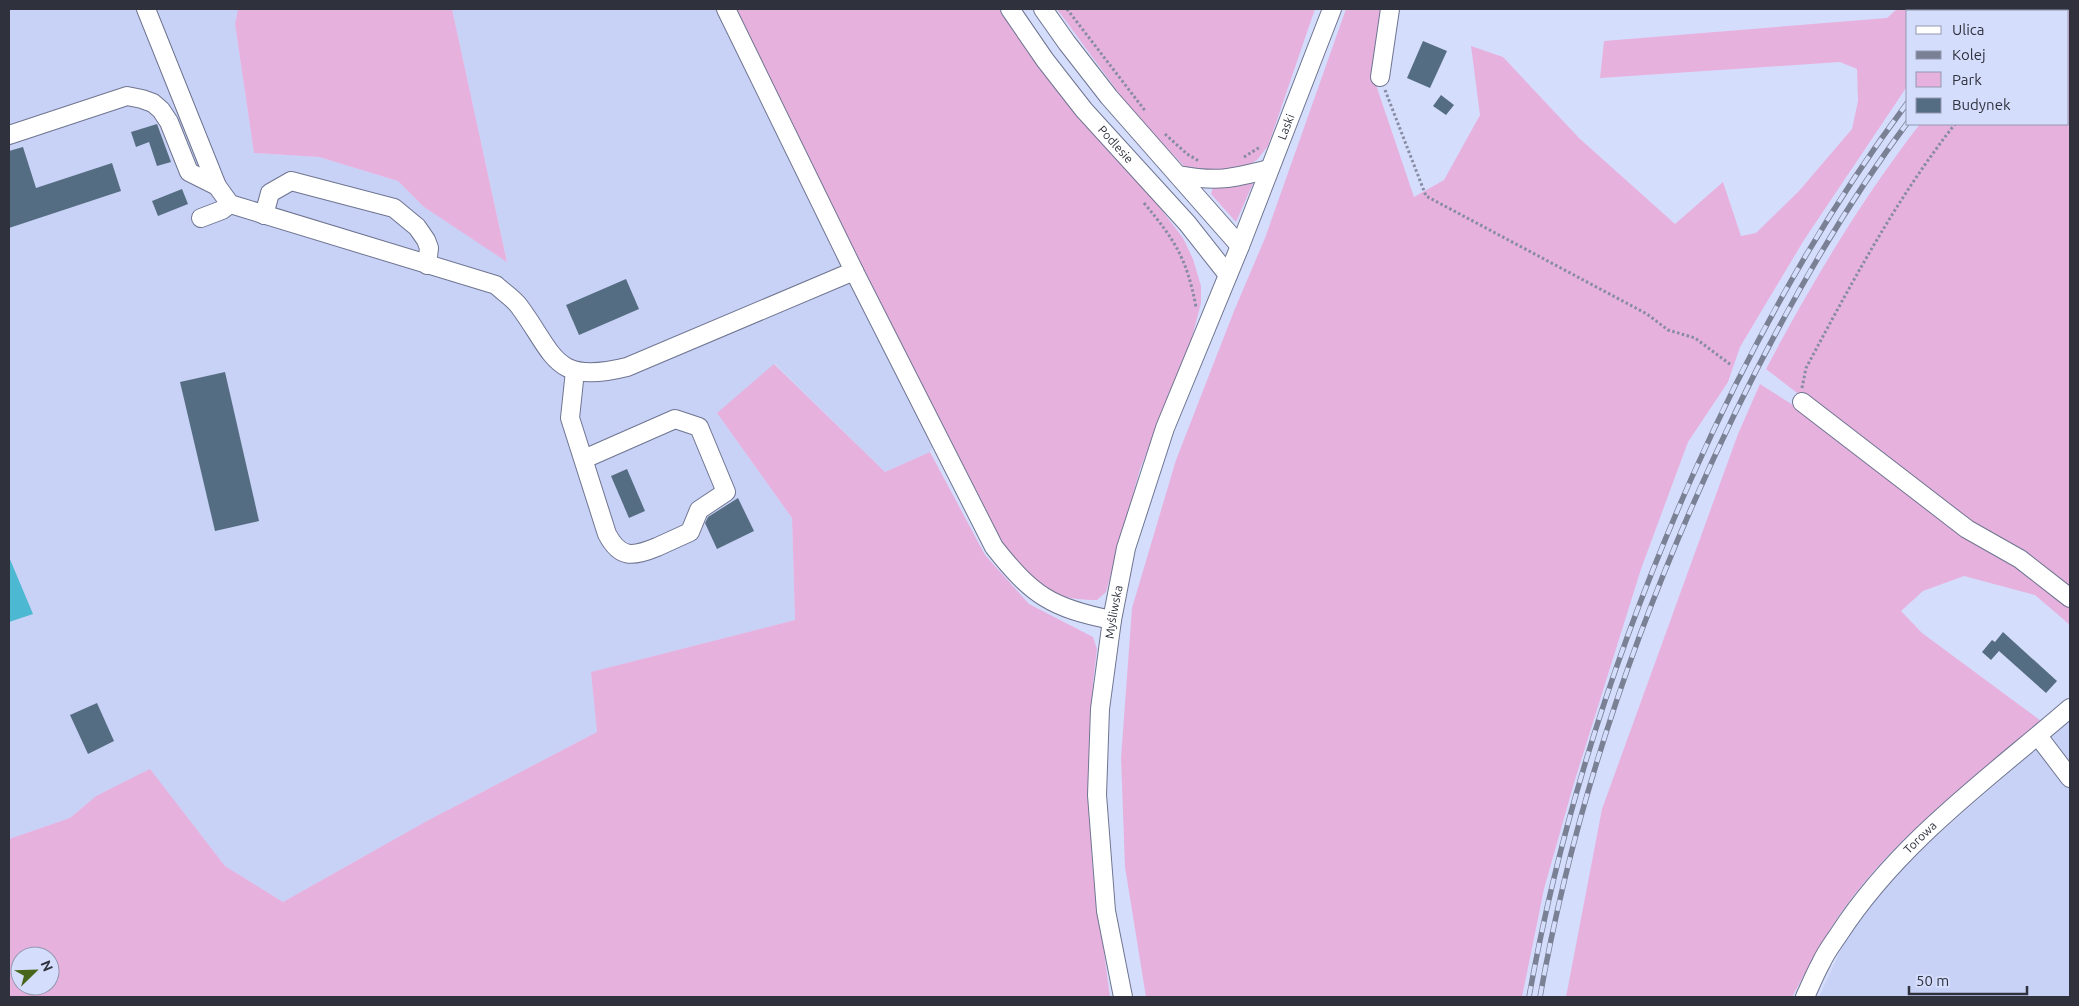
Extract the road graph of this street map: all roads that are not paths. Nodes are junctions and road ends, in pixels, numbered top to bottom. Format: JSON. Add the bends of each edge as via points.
{"nodes":[{"id":1,"x":146,"y":9,"type":"edge"},
{"id":2,"x":726,"y":9,"type":"edge"},
{"id":3,"x":1010,"y":9,"type":"edge"},
{"id":4,"x":1043,"y":9,"type":"edge"},
{"id":5,"x":1332,"y":9,"type":"edge"},
{"id":6,"x":1390,"y":9,"type":"edge"},
{"id":7,"x":1380,"y":77,"type":"road end"},
{"id":8,"x":9,"y":135,"type":"edge"},
{"id":9,"x":1269,"y":169,"type":"junction"},
{"id":10,"x":1178,"y":175,"type":"junction"},
{"id":11,"x":217,"y":186,"type":"junction"},
{"id":12,"x":230,"y":204,"type":"junction"},
{"id":13,"x":1205,"y":205,"type":"junction"},
{"id":14,"x":264,"y":215,"type":"junction"},
{"id":15,"x":200,"y":218,"type":"dead end"},
{"id":16,"x":1187,"y":222,"type":"junction"},
{"id":17,"x":1240,"y":246,"type":"junction"},
{"id":18,"x":427,"y":264,"type":"junction"},
{"id":19,"x":854,"y":271,"type":"junction"},
{"id":20,"x":1228,"y":275,"type":"junction"},
{"id":21,"x":574,"y":371,"type":"junction"},
{"id":22,"x":1802,"y":402,"type":"road end"},
{"id":23,"x":584,"y":459,"type":"junction"},
{"id":24,"x":2070,"y":598,"type":"edge"},
{"id":25,"x":1112,"y":620,"type":"junction"},
{"id":26,"x":2070,"y":708,"type":"edge"},
{"id":27,"x":2038,"y":736,"type":"junction"},
{"id":28,"x":2070,"y":778,"type":"edge"},
{"id":29,"x":1123,"y":997,"type":"edge"},
{"id":30,"x":1805,"y":997,"type":"edge"}],
"edges":[{"from":1,"to":11,"type":"street"},
{"from":2,"to":19,"type":"street"},
{"from":3,"to":16,"type":"street","name":"Podlesie","via":[[1084,110]]},
{"from":4,"to":10,"type":"street","via":[[1109,97]]},
{"from":5,"to":9,"type":"street","name":"Laski"},
{"from":6,"to":7,"type":"street"},
{"from":8,"to":11,"type":"street","via":[[127,96],[142,99],[153,102],[169,122],[189,172]]},
{"from":9,"to":10,"type":"street","via":[[1212,180]]},
{"from":9,"to":17,"type":"street","name":"Laski"},
{"from":10,"to":13,"type":"street"},
{"from":11,"to":12,"type":"street"},
{"from":12,"to":14,"type":"street"},
{"from":12,"to":15,"type":"street"},
{"from":13,"to":16,"type":"street","via":[[1204,217]]},
{"from":13,"to":17,"type":"street"},
{"from":14,"to":18,"type":"street"},
{"from":14,"to":18,"type":"street","via":[[270,193],[291,181],[394,208],[417,227],[426,240],[429,248]]},
{"from":16,"to":20,"type":"street","name":"Podlesie"},
{"from":17,"to":20,"type":"street","name":"Myśliwska"},
{"from":18,"to":21,"type":"street","via":[[496,285],[518,304],[550,354]]},
{"from":19,"to":21,"type":"street","via":[[627,367],[603,373]]},
{"from":19,"to":25,"type":"street","via":[[994,547],[1035,591],[1059,606]]},
{"from":20,"to":25,"type":"street","name":"Myśliwska","via":[[1148,476],[1126,548]]},
{"from":21,"to":23,"type":"street","via":[[570,418]]},
{"from":22,"to":24,"type":"street","via":[[1967,529],[2020,559]]},
{"from":23,"to":23,"type":"street","via":[[607,534],[612,544],[624,553],[639,554],[690,532],[699,510],[726,492],[699,427],[675,419]]},
{"from":25,"to":29,"type":"street","name":"Myśliwska","via":[[1100,709],[1096,795],[1106,911]]},
{"from":26,"to":27,"type":"street","name":"Torowa"},
{"from":27,"to":28,"type":"street"},
{"from":27,"to":30,"type":"street","name":"Torowa","via":[[1928,830],[1870,891],[1821,961]]}]}
